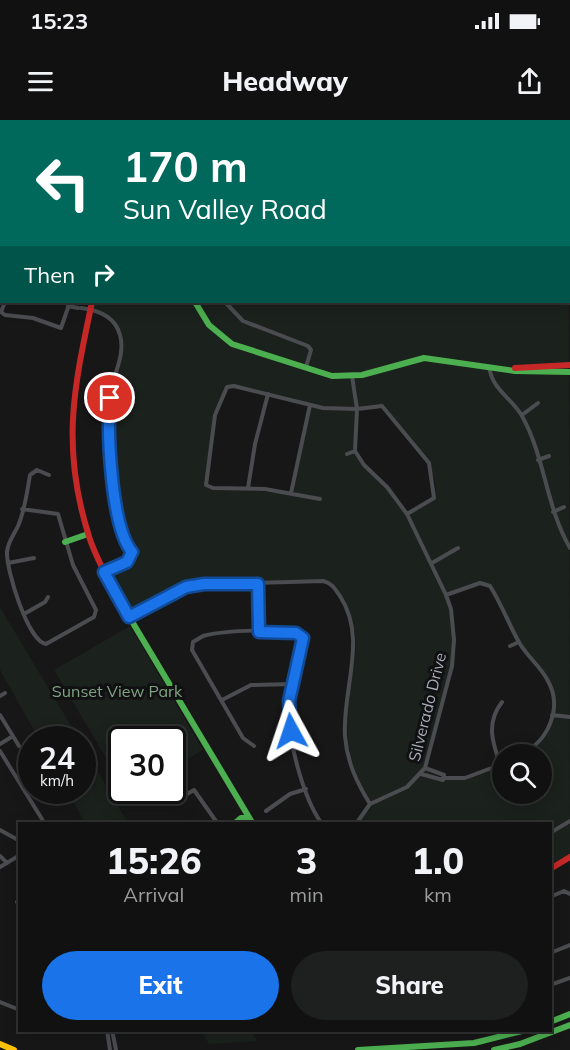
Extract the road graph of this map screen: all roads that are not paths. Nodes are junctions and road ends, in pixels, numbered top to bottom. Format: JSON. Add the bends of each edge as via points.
{"nodes":[{"id":1,"x":5,"y":303,"type":"edge"},
{"id":2,"x":92,"y":303,"type":"edge"},
{"id":3,"x":196,"y":303,"type":"edge"},
{"id":4,"x":226,"y":303,"type":"edge"},
{"id":5,"x":69,"y":304,"type":"edge"},
{"id":6,"x":90,"y":309,"type":"junction"},
{"id":7,"x":570,"y":365,"type":"edge"},
{"id":8,"x":489,"y":366,"type":"junction"},
{"id":9,"x":306,"y":369,"type":"junction"},
{"id":10,"x":512,"y":369,"type":"junction"},
{"id":11,"x":570,"y":372,"type":"edge"},
{"id":12,"x":352,"y":376,"type":"junction"},
{"id":13,"x":268,"y":394,"type":"junction"},
{"id":14,"x":538,"y":403,"type":"dead end"},
{"id":15,"x":310,"y":405,"type":"junction"},
{"id":16,"x":357,"y":409,"type":"junction"},
{"id":17,"x":522,"y":416,"type":"junction"},
{"id":18,"x":356,"y":451,"type":"junction"},
{"id":19,"x":346,"y":454,"type":"dead end"},
{"id":20,"x":549,"y":456,"type":"dead end"},
{"id":21,"x":538,"y":460,"type":"junction"},
{"id":22,"x":49,"y":475,"type":"dead end"},
{"id":23,"x":248,"y":488,"type":"junction"},
{"id":24,"x":291,"y":493,"type":"junction"},
{"id":25,"x":321,"y":499,"type":"dead end"},
{"id":26,"x":564,"y":507,"type":"dead end"},
{"id":27,"x":22,"y":509,"type":"junction"},
{"id":28,"x":553,"y":512,"type":"junction"},
{"id":29,"x":408,"y":514,"type":"junction"},
{"id":30,"x":88,"y":534,"type":"junction"},
{"id":31,"x":65,"y":542,"type":"junction"},
{"id":32,"x":458,"y":548,"type":"dead end"},
{"id":33,"x":570,"y":548,"type":"edge"},
{"id":34,"x":34,"y":558,"type":"dead end"},
{"id":35,"x":8,"y":563,"type":"junction"},
{"id":36,"x":432,"y":563,"type":"junction"},
{"id":37,"x":104,"y":572,"type":"junction"},
{"id":38,"x":258,"y":584,"type":"junction"},
{"id":39,"x":446,"y":595,"type":"junction"},
{"id":40,"x":48,"y":597,"type":"dead end"},
{"id":41,"x":24,"y":614,"type":"junction"},
{"id":42,"x":129,"y":617,"type":"junction"},
{"id":43,"x":259,"y":632,"type":"junction"},
{"id":44,"x":519,"y":642,"type":"junction"},
{"id":45,"x":510,"y":646,"type":"dead end"},
{"id":46,"x":292,"y":684,"type":"junction"},
{"id":47,"x":222,"y":700,"type":"junction"},
{"id":48,"x":502,"y":702,"type":"dead end"},
{"id":49,"x":0,"y":715,"type":"edge"},
{"id":50,"x":552,"y":715,"type":"junction"},
{"id":51,"x":570,"y":717,"type":"edge"},
{"id":52,"x":13,"y":736,"type":"junction"},
{"id":53,"x":0,"y":744,"type":"edge"},
{"id":54,"x":18,"y":744,"type":"edge"},
{"id":55,"x":495,"y":744,"type":"edge"},
{"id":56,"x":537,"y":744,"type":"edge"},
{"id":57,"x":254,"y":746,"type":"dead end"},
{"id":58,"x":0,"y":751,"type":"edge"},
{"id":59,"x":425,"y":768,"type":"junction"},
{"id":60,"x":492,"y":768,"type":"edge"},
{"id":61,"x":421,"y":774,"type":"junction"},
{"id":62,"x":444,"y":778,"type":"junction"},
{"id":63,"x":306,"y":789,"type":"junction"},
{"id":64,"x":186,"y":795,"type":"edge"},
{"id":65,"x":370,"y":804,"type":"junction"},
{"id":66,"x":266,"y":811,"type":"dead end"},
{"id":67,"x":570,"y":821,"type":"edge"},
{"id":68,"x":44,"y":822,"type":"edge"},
{"id":69,"x":217,"y":822,"type":"edge"},
{"id":70,"x":248,"y":822,"type":"edge"},
{"id":71,"x":321,"y":822,"type":"edge"},
{"id":72,"x":357,"y":822,"type":"edge"},
{"id":73,"x":0,"y":830,"type":"edge"},
{"id":74,"x":552,"y":832,"type":"edge"},
{"id":75,"x":18,"y":840,"type":"edge"},
{"id":76,"x":0,"y":856,"type":"edge"},
{"id":77,"x":18,"y":856,"type":"edge"},
{"id":78,"x":570,"y":857,"type":"edge"},
{"id":79,"x":7,"y":863,"type":"junction"},
{"id":80,"x":0,"y":867,"type":"edge"},
{"id":81,"x":552,"y":869,"type":"edge"},
{"id":82,"x":570,"y":894,"type":"edge"},
{"id":83,"x":552,"y":896,"type":"edge"},
{"id":84,"x":570,"y":945,"type":"edge"},
{"id":85,"x":552,"y":952,"type":"edge"},
{"id":86,"x":570,"y":978,"type":"edge"},
{"id":87,"x":552,"y":984,"type":"edge"},
{"id":88,"x":0,"y":1002,"type":"edge"},
{"id":89,"x":18,"y":1009,"type":"edge"},
{"id":90,"x":570,"y":1014,"type":"edge"},
{"id":91,"x":552,"y":1021,"type":"edge"},
{"id":92,"x":570,"y":1025,"type":"edge"},
{"id":93,"x":107,"y":1032,"type":"edge"},
{"id":94,"x":112,"y":1032,"type":"edge"},
{"id":95,"x":519,"y":1032,"type":"edge"},
{"id":96,"x":552,"y":1032,"type":"edge"},
{"id":97,"x":552,"y":1032,"type":"edge"},
{"id":98,"x":0,"y":1044,"type":"edge"},
{"id":99,"x":476,"y":1045,"type":"edge"},
{"id":100,"x":14,"y":1050,"type":"edge"},
{"id":101,"x":110,"y":1050,"type":"edge"},
{"id":102,"x":116,"y":1050,"type":"edge"},
{"id":103,"x":358,"y":1050,"type":"edge"},
{"id":104,"x":481,"y":1050,"type":"edge"},
{"id":105,"x":494,"y":1050,"type":"edge"}],
"edges":[{"from":1,"to":5,"type":"street","via":[[1,312],[5,315],[33,318],[61,328]]},
{"from":2,"to":6,"type":"street"},
{"from":3,"to":9,"type":"street","via":[[209,325],[232,344]]},
{"from":4,"to":9,"type":"street","via":[[243,321],[308,346],[311,350]]},
{"from":5,"to":6,"type":"street"},
{"from":6,"to":30,"type":"street","via":[[74,386],[71,436],[75,478]]},
{"from":6,"to":37,"type":"street","via":[[111,319],[121,337],[122,349],[110,398],[108,441],[114,492],[132,556]]},
{"from":7,"to":10,"type":"street"},
{"from":8,"to":10,"type":"street"},
{"from":8,"to":12,"type":"street","via":[[424,358]]},
{"from":8,"to":17,"type":"street","via":[[495,387]]},
{"from":9,"to":12,"type":"street","via":[[332,376]]},
{"from":10,"to":11,"type":"street"},
{"from":12,"to":16,"type":"street"},
{"from":13,"to":15,"type":"street"},
{"from":13,"to":23,"type":"street"},
{"from":13,"to":23,"type":"street","via":[[227,387],[215,415],[206,485]]},
{"from":14,"to":17,"type":"street"},
{"from":15,"to":16,"type":"street"},
{"from":15,"to":24,"type":"street"},
{"from":16,"to":18,"type":"street"},
{"from":16,"to":29,"type":"street","via":[[382,406],[429,463],[434,498]]},
{"from":17,"to":21,"type":"street"},
{"from":18,"to":19,"type":"street"},
{"from":18,"to":29,"type":"street","name":"Silverado Drive"},
{"from":20,"to":21,"type":"street"},
{"from":21,"to":28,"type":"street"},
{"from":22,"to":27,"type":"street","via":[[33,472]]},
{"from":23,"to":24,"type":"street"},
{"from":24,"to":25,"type":"street"},
{"from":26,"to":28,"type":"street"},
{"from":27,"to":31,"type":"street","via":[[57,513]]},
{"from":27,"to":35,"type":"street","via":[[9,542]]},
{"from":28,"to":33,"type":"street"},
{"from":29,"to":36,"type":"street","name":"Silverado Drive"},
{"from":30,"to":31,"type":"street"},
{"from":30,"to":37,"type":"street"},
{"from":31,"to":41,"type":"street","via":[[96,615],[44,644]]},
{"from":32,"to":36,"type":"street"},
{"from":34,"to":35,"type":"street"},
{"from":35,"to":41,"type":"street"},
{"from":36,"to":39,"type":"street","name":"Silverado Drive"},
{"from":37,"to":42,"type":"street"},
{"from":38,"to":42,"type":"street","via":[[186,587]]},
{"from":38,"to":43,"type":"street"},
{"from":38,"to":65,"type":"street","via":[[326,582],[334,586],[345,603],[354,644],[345,717],[346,744],[356,782]]},
{"from":39,"to":44,"type":"street","via":[[486,583]]},
{"from":39,"to":59,"type":"street","name":"Silverado Drive","via":[[452,616],[454,657]]},
{"from":40,"to":41,"type":"street"},
{"from":42,"to":70,"type":"street","via":[[227,777]]},
{"from":43,"to":46,"type":"street","via":[[299,634],[303,638]]},
{"from":43,"to":47,"type":"street","via":[[212,633],[192,645],[195,657]]},
{"from":44,"to":45,"type":"street"},
{"from":44,"to":50,"type":"street","via":[[550,683]]},
{"from":46,"to":47,"type":"street","via":[[251,685]]},
{"from":46,"to":63,"type":"street","via":[[289,713],[295,757]]},
{"from":47,"to":57,"type":"street","via":[[243,738]]},
{"from":48,"to":55,"type":"street","via":[[493,717]]},
{"from":49,"to":52,"type":"street"},
{"from":50,"to":51,"type":"street"},
{"from":50,"to":56,"type":"street"},
{"from":52,"to":53,"type":"street"},
{"from":52,"to":54,"type":"street"},
{"from":58,"to":68,"type":"street"},
{"from":59,"to":61,"type":"street","name":"Silverado Drive"},
{"from":59,"to":62,"type":"street"},
{"from":60,"to":62,"type":"street","via":[[465,778]]},
{"from":61,"to":62,"type":"street"},
{"from":61,"to":65,"type":"street","name":"Silverado Drive","via":[[407,787]]},
{"from":63,"to":66,"type":"street","via":[[290,794]]},
{"from":63,"to":71,"type":"street"},
{"from":64,"to":69,"type":"street","via":[[194,790]]},
{"from":65,"to":72,"type":"street"},
{"from":67,"to":74,"type":"street"},
{"from":73,"to":75,"type":"street"},
{"from":76,"to":79,"type":"street"},
{"from":77,"to":79,"type":"street"},
{"from":78,"to":81,"type":"street"},
{"from":79,"to":80,"type":"street"},
{"from":82,"to":83,"type":"street","via":[[564,891]]},
{"from":84,"to":85,"type":"street"},
{"from":86,"to":87,"type":"street"},
{"from":88,"to":89,"type":"street"},
{"from":90,"to":91,"type":"street"},
{"from":92,"to":97,"type":"street"},
{"from":93,"to":101,"type":"street"},
{"from":94,"to":102,"type":"street"},
{"from":95,"to":99,"type":"street"},
{"from":96,"to":105,"type":"street"},
{"from":98,"to":100,"type":"street"},
{"from":99,"to":103,"type":"street"},
{"from":99,"to":104,"type":"street"}]}
